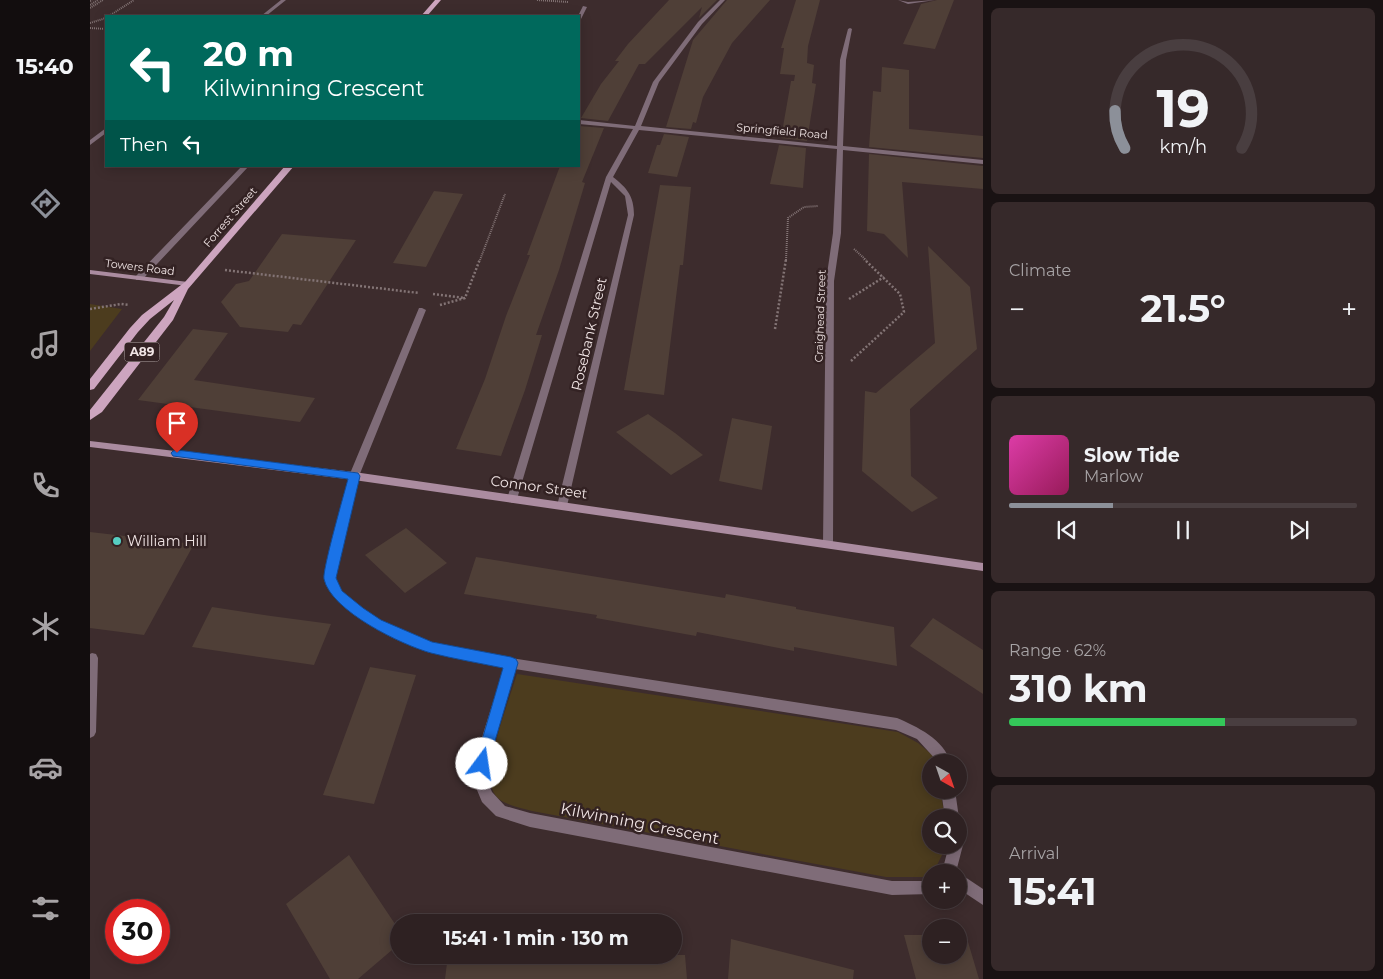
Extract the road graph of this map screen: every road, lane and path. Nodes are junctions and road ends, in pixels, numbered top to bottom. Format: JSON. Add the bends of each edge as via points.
{"nodes":[{"id":1,"x":98,"y":0,"type":"edge"},
{"id":2,"x":103,"y":0,"type":"edge"},
{"id":3,"x":134,"y":0,"type":"edge"},
{"id":4,"x":284,"y":0,"type":"edge"},
{"id":5,"x":438,"y":0,"type":"edge"},
{"id":6,"x":536,"y":0,"type":"edge"},
{"id":7,"x":723,"y":0,"type":"edge"},
{"id":8,"x":900,"y":0,"type":"edge"},
{"id":9,"x":933,"y":0,"type":"edge"},
{"id":10,"x":90,"y":6,"type":"edge"},
{"id":11,"x":585,"y":7,"type":"joint"},
{"id":12,"x":111,"y":15,"type":"edge"},
{"id":13,"x":264,"y":15,"type":"edge"},
{"id":14,"x":425,"y":15,"type":"edge"},
{"id":15,"x":580,"y":16,"type":"edge"},
{"id":16,"x":105,"y":18,"type":"edge"},
{"id":17,"x":90,"y":23,"type":"edge"},
{"id":18,"x":90,"y":28,"type":"edge"},
{"id":19,"x":105,"y":29,"type":"edge"},
{"id":20,"x":850,"y":29,"type":"dead end"},
{"id":21,"x":580,"y":122,"type":"edge"},
{"id":22,"x":636,"y":128,"type":"junction"},
{"id":23,"x":105,"y":131,"type":"edge"},
{"id":24,"x":90,"y":143,"type":"edge"},
{"id":25,"x":841,"y":146,"type":"junction"},
{"id":26,"x":983,"y":162,"type":"edge"},
{"id":27,"x":245,"y":167,"type":"edge"},
{"id":28,"x":289,"y":167,"type":"edge"},
{"id":29,"x":609,"y":177,"type":"junction"},
{"id":30,"x":505,"y":194,"type":"dead end"},
{"id":31,"x":839,"y":203,"type":"junction"},
{"id":32,"x":837,"y":233,"type":"junction"},
{"id":33,"x":204,"y":265,"type":"junction"},
{"id":34,"x":90,"y":272,"type":"edge"},
{"id":35,"x":884,"y":277,"type":"junction"},
{"id":36,"x":139,"y":278,"type":"junction"},
{"id":37,"x":188,"y":284,"type":"junction"},
{"id":38,"x":465,"y":298,"type":"junction"},
{"id":39,"x":131,"y":306,"type":"dead end"},
{"id":40,"x":830,"y":306,"type":"junction"},
{"id":41,"x":90,"y":309,"type":"edge"},
{"id":42,"x":422,"y":310,"type":"joint"},
{"id":43,"x":775,"y":329,"type":"dead end"},
{"id":44,"x":830,"y":378,"type":"junction"},
{"id":45,"x":90,"y":386,"type":"edge"},
{"id":46,"x":90,"y":416,"type":"edge"},
{"id":47,"x":90,"y":444,"type":"edge"},
{"id":48,"x":354,"y":476,"type":"junction"},
{"id":49,"x":512,"y":499,"type":"junction"},
{"id":50,"x":562,"y":506,"type":"junction"},
{"id":51,"x":828,"y":544,"type":"junction"},
{"id":52,"x":983,"y":567,"type":"edge"},
{"id":53,"x":92,"y":658,"type":"dead end"},
{"id":54,"x":511,"y":663,"type":"junction"},
{"id":55,"x":90,"y":732,"type":"edge"},
{"id":56,"x":940,"y":754,"type":"edge"},
{"id":57,"x":967,"y":886,"type":"edge"},
{"id":58,"x":922,"y":888,"type":"edge"},
{"id":59,"x":983,"y":898,"type":"edge"}],
"edges":[{"from":1,"to":10,"type":"path"},
{"from":2,"to":10,"type":"path"},
{"from":3,"to":12,"type":"path"},
{"from":4,"to":13,"type":"street"},
{"from":5,"to":14,"type":"main road"},
{"from":6,"to":11,"type":"path","via":[[579,3]]},
{"from":7,"to":22,"type":"street","name":"Rosebank Street","via":[[700,23],[656,82]]},
{"from":8,"to":9,"type":"street","via":[[908,3]]},
{"from":11,"to":15,"type":"street"},
{"from":16,"to":17,"type":"path"},
{"from":18,"to":19,"type":"path"},
{"from":20,"to":25,"type":"street","name":"Craighead Street","via":[[843,60]]},
{"from":21,"to":22,"type":"street","name":"Springfield Road"},
{"from":22,"to":25,"type":"street","name":"Springfield Road"},
{"from":22,"to":29,"type":"street","name":"Rosebank Street"},
{"from":23,"to":24,"type":"street"},
{"from":25,"to":26,"type":"street","name":"Springfield Road"},
{"from":25,"to":31,"type":"street","name":"Craighead Street"},
{"from":27,"to":36,"type":"street"},
{"from":28,"to":33,"type":"main road","name":"Forrest Street","number":"A89"},
{"from":29,"to":49,"type":"street","name":"Rosebank Street"},
{"from":29,"to":50,"type":"street","name":"Rosebank Street","via":[[629,194],[631,215]]},
{"from":30,"to":38,"type":"path"},
{"from":31,"to":32,"type":"street","name":"Craighead Street"},
{"from":31,"to":43,"type":"path","via":[[804,207],[788,218],[788,247]]},
{"from":32,"to":35,"type":"path"},
{"from":32,"to":40,"type":"street","name":"Craighead Street"},
{"from":33,"to":37,"type":"main road","name":"Forrest Street","number":"A89"},
{"from":33,"to":38,"type":"path","via":[[227,268],[225,271]]},
{"from":34,"to":36,"type":"main road","name":"Towers Road"},
{"from":35,"to":40,"type":"path","via":[[853,297]]},
{"from":35,"to":44,"type":"path","via":[[900,294],[904,312]]},
{"from":36,"to":37,"type":"main road","name":"Towers Road"},
{"from":37,"to":45,"type":"main road","name":"Forrest Street","number":"A89","via":[[146,317]]},
{"from":37,"to":46,"type":"main road","name":"Forrest Street","number":"A89","via":[[168,318]]},
{"from":38,"to":42,"type":"path"},
{"from":39,"to":41,"type":"path","via":[[121,304]]},
{"from":40,"to":44,"type":"street","name":"Craighead Street"},
{"from":42,"to":48,"type":"street"},
{"from":44,"to":51,"type":"street","name":"Craighead Street"},
{"from":47,"to":48,"type":"main road","name":"Connor Street"},
{"from":48,"to":49,"type":"main road","name":"Connor Street"},
{"from":48,"to":54,"type":"street","via":[[330,578],[338,594],[377,624],[431,647]]},
{"from":49,"to":50,"type":"main road","name":"Connor Street"},
{"from":50,"to":51,"type":"main road","name":"Connor Street"},
{"from":51,"to":52,"type":"main road","name":"Connor Street"},
{"from":53,"to":55,"type":"street"},
{"from":54,"to":56,"type":"street","via":[[897,724],[921,735]]},
{"from":54,"to":58,"type":"street","name":"Kilwinning Crescent","via":[[479,778],[487,797],[501,811],[530,820],[892,888]]},
{"from":57,"to":59,"type":"street"}]}
